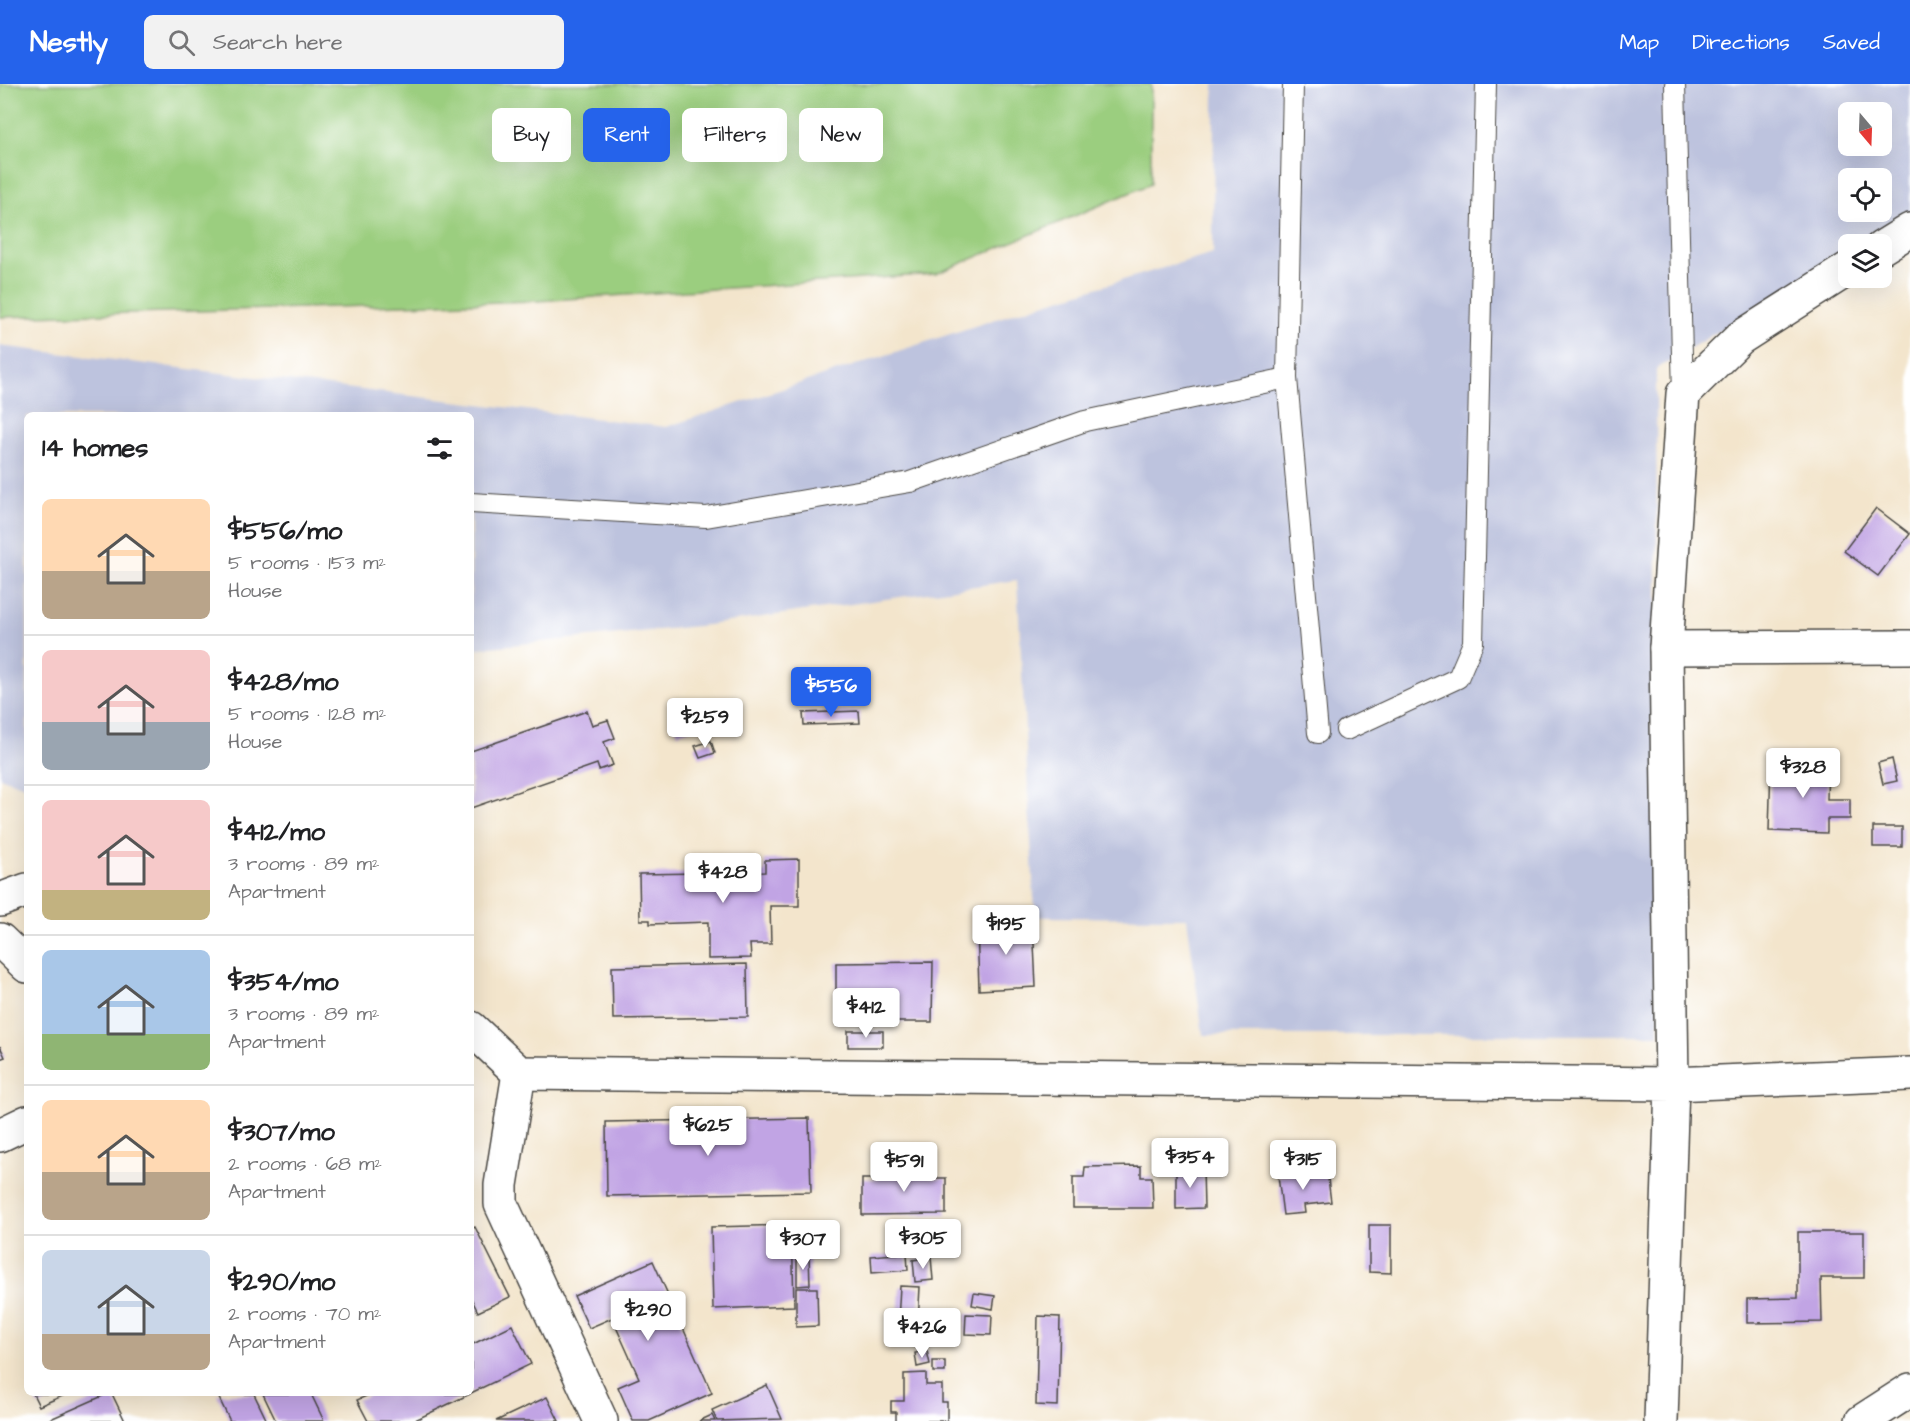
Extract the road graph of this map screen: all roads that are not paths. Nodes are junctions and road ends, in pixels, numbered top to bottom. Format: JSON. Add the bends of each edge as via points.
{"nodes":[{"id":1,"x":1293,"y":84,"type":"edge"},
{"id":2,"x":1486,"y":84,"type":"edge"},
{"id":3,"x":1675,"y":84,"type":"edge"},
{"id":4,"x":1910,"y":230,"type":"edge"},
{"id":5,"x":1892,"y":241,"type":"edge"},
{"id":6,"x":1838,"y":276,"type":"edge"},
{"id":7,"x":1287,"y":378,"type":"junction"},
{"id":8,"x":1683,"y":394,"type":"junction"},
{"id":9,"x":474,"y":503,"type":"edge"},
{"id":10,"x":1910,"y":647,"type":"edge"},
{"id":11,"x":1666,"y":648,"type":"junction"},
{"id":12,"x":1346,"y":730,"type":"dead end"},
{"id":13,"x":1318,"y":733,"type":"dead end"},
{"id":14,"x":24,"y":891,"type":"edge"},
{"id":15,"x":0,"y":900,"type":"edge"},
{"id":16,"x":0,"y":940,"type":"edge"},
{"id":17,"x":24,"y":963,"type":"edge"},
{"id":18,"x":474,"y":1031,"type":"edge"},
{"id":19,"x":519,"y":1073,"type":"junction"},
{"id":20,"x":1910,"y":1074,"type":"edge"},
{"id":21,"x":1672,"y":1084,"type":"junction"},
{"id":22,"x":24,"y":1123,"type":"edge"},
{"id":23,"x":0,"y":1135,"type":"edge"},
{"id":24,"x":1910,"y":1390,"type":"edge"},
{"id":25,"x":601,"y":1421,"type":"edge"},
{"id":26,"x":1661,"y":1421,"type":"edge"},
{"id":27,"x":1862,"y":1421,"type":"edge"}],
"edges":[{"from":1,"to":7,"type":"lane"},
{"from":2,"to":12,"type":"lane","via":[[1473,643],[1458,678]]},
{"from":3,"to":8,"type":"lane"},
{"from":4,"to":5,"type":"street"},
{"from":6,"to":8,"type":"street","via":[[1740,338]]},
{"from":7,"to":9,"type":"lane","via":[[1085,421],[910,482],[706,518]]},
{"from":7,"to":13,"type":"lane"},
{"from":8,"to":11,"type":"street"},
{"from":10,"to":11,"type":"street"},
{"from":11,"to":21,"type":"street"},
{"from":14,"to":15,"type":"street"},
{"from":16,"to":17,"type":"street"},
{"from":18,"to":19,"type":"street"},
{"from":19,"to":21,"type":"street"},
{"from":19,"to":25,"type":"street","via":[[501,1204]]},
{"from":20,"to":21,"type":"street"},
{"from":21,"to":26,"type":"street"},
{"from":22,"to":23,"type":"street"},
{"from":24,"to":27,"type":"street"}]}
